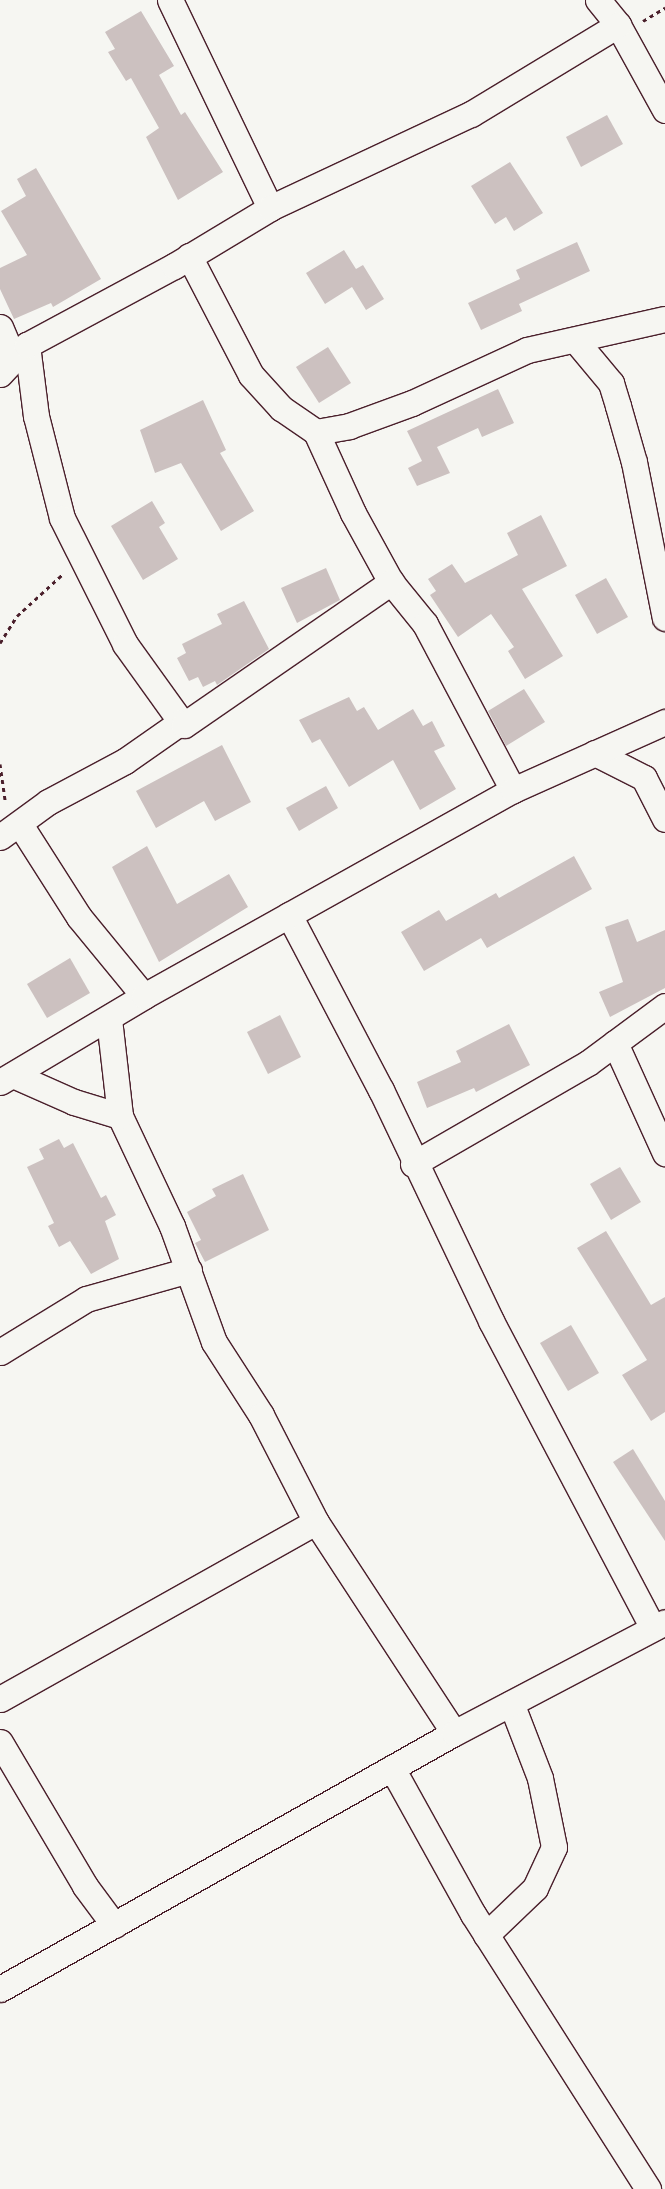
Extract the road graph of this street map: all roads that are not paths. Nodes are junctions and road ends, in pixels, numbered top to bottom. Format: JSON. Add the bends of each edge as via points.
{"nodes":[{"id":1,"x":170,"y":0,"type":"edge"},
{"id":2,"x":598,"y":0,"type":"edge"},
{"id":3,"x":618,"y":25,"type":"junction"},
{"id":4,"x":665,"y":110,"type":"edge"},
{"id":5,"x":270,"y":208,"type":"junction"},
{"id":6,"x":189,"y":256,"type":"junction"},
{"id":7,"x":665,"y":320,"type":"edge"},
{"id":8,"x":0,"y":327,"type":"edge"},
{"id":9,"x":576,"y":341,"type":"junction"},
{"id":10,"x":13,"y":359,"type":"edge"},
{"id":11,"x":316,"y":432,"type":"junction"},
{"id":12,"x":391,"y":582,"type":"junction"},
{"id":13,"x":665,"y":618,"type":"edge"},
{"id":14,"x":181,"y":722,"type":"junction"},
{"id":15,"x":665,"y":722,"type":"edge"},
{"id":16,"x":595,"y":753,"type":"junction"},
{"id":17,"x":513,"y":790,"type":"junction"},
{"id":18,"x":665,"y":819,"type":"edge"},
{"id":19,"x":9,"y":832,"type":"edge"},
{"id":20,"x":289,"y":915,"type":"junction"},
{"id":21,"x":144,"y":996,"type":"junction"},
{"id":22,"x":665,"y":1006,"type":"edge"},
{"id":23,"x":109,"y":1019,"type":"junction"},
{"id":24,"x":615,"y":1043,"type":"junction"},
{"id":25,"x":7,"y":1079,"type":"edge"},
{"id":26,"x":120,"y":1116,"type":"junction"},
{"id":27,"x":665,"y":1153,"type":"edge"},
{"id":28,"x":413,"y":1164,"type":"junction"},
{"id":29,"x":189,"y":1270,"type":"junction"},
{"id":30,"x":0,"y":1352,"type":"edge"},
{"id":31,"x":316,"y":1522,"type":"junction"},
{"id":32,"x":659,"y":1625,"type":"edge"},
{"id":33,"x":0,"y":1698,"type":"edge"},
{"id":34,"x":511,"y":1703,"type":"junction"},
{"id":35,"x":454,"y":1733,"type":"junction"},
{"id":36,"x":0,"y":1742,"type":"edge"},
{"id":37,"x":392,"y":1768,"type":"junction"},
{"id":38,"x":114,"y":1925,"type":"junction"},
{"id":39,"x":486,"y":1935,"type":"junction"},
{"id":40,"x":0,"y":1989,"type":"edge"},
{"id":41,"x":649,"y":2184,"type":"edge"}],
"edges":[{"from":1,"to":5,"type":"street"},
{"from":2,"to":3,"type":"street"},
{"from":3,"to":4,"type":"street"},
{"from":3,"to":5,"type":"street","via":[[471,114]]},
{"from":5,"to":6,"type":"street"},
{"from":6,"to":10,"type":"street"},
{"from":6,"to":11,"type":"street","via":[[251,375],[281,408]]},
{"from":7,"to":9,"type":"street"},
{"from":8,"to":10,"type":"street"},
{"from":9,"to":11,"type":"street","via":[[527,350],[412,403],[349,426]]},
{"from":9,"to":13,"type":"street","via":[[610,383],[618,406]]},
{"from":10,"to":14,"type":"street","via":[[79,558],[125,644]]},
{"from":11,"to":12,"type":"street","via":[[353,513]]},
{"from":12,"to":14,"type":"street","via":[[184,725]]},
{"from":12,"to":17,"type":"street","via":[[426,624]]},
{"from":14,"to":19,"type":"street","via":[[125,761],[48,802]]},
{"from":15,"to":16,"type":"street"},
{"from":16,"to":17,"type":"street"},
{"from":16,"to":18,"type":"street","via":[[644,778]]},
{"from":17,"to":20,"type":"street"},
{"from":19,"to":21,"type":"street"},
{"from":20,"to":21,"type":"street"},
{"from":20,"to":28,"type":"street","via":[[381,1090]]},
{"from":21,"to":23,"type":"street"},
{"from":22,"to":24,"type":"street"},
{"from":23,"to":25,"type":"street"},
{"from":23,"to":26,"type":"street"},
{"from":24,"to":27,"type":"street"},
{"from":24,"to":28,"type":"street"},
{"from":25,"to":26,"type":"street"},
{"from":26,"to":29,"type":"street"},
{"from":28,"to":32,"type":"street"},
{"from":29,"to":30,"type":"street","via":[[86,1299]]},
{"from":29,"to":31,"type":"street","via":[[214,1342],[261,1415]]},
{"from":31,"to":33,"type":"street"},
{"from":31,"to":35,"type":"street"},
{"from":32,"to":34,"type":"street"},
{"from":34,"to":35,"type":"street"},
{"from":34,"to":39,"type":"street","via":[[540,1778],[554,1847],[535,1888]]},
{"from":35,"to":37,"type":"street"},
{"from":36,"to":38,"type":"street","via":[[85,1886]]},
{"from":37,"to":38,"type":"street"},
{"from":37,"to":39,"type":"street"},
{"from":38,"to":40,"type":"street"},
{"from":39,"to":41,"type":"street"}]}
